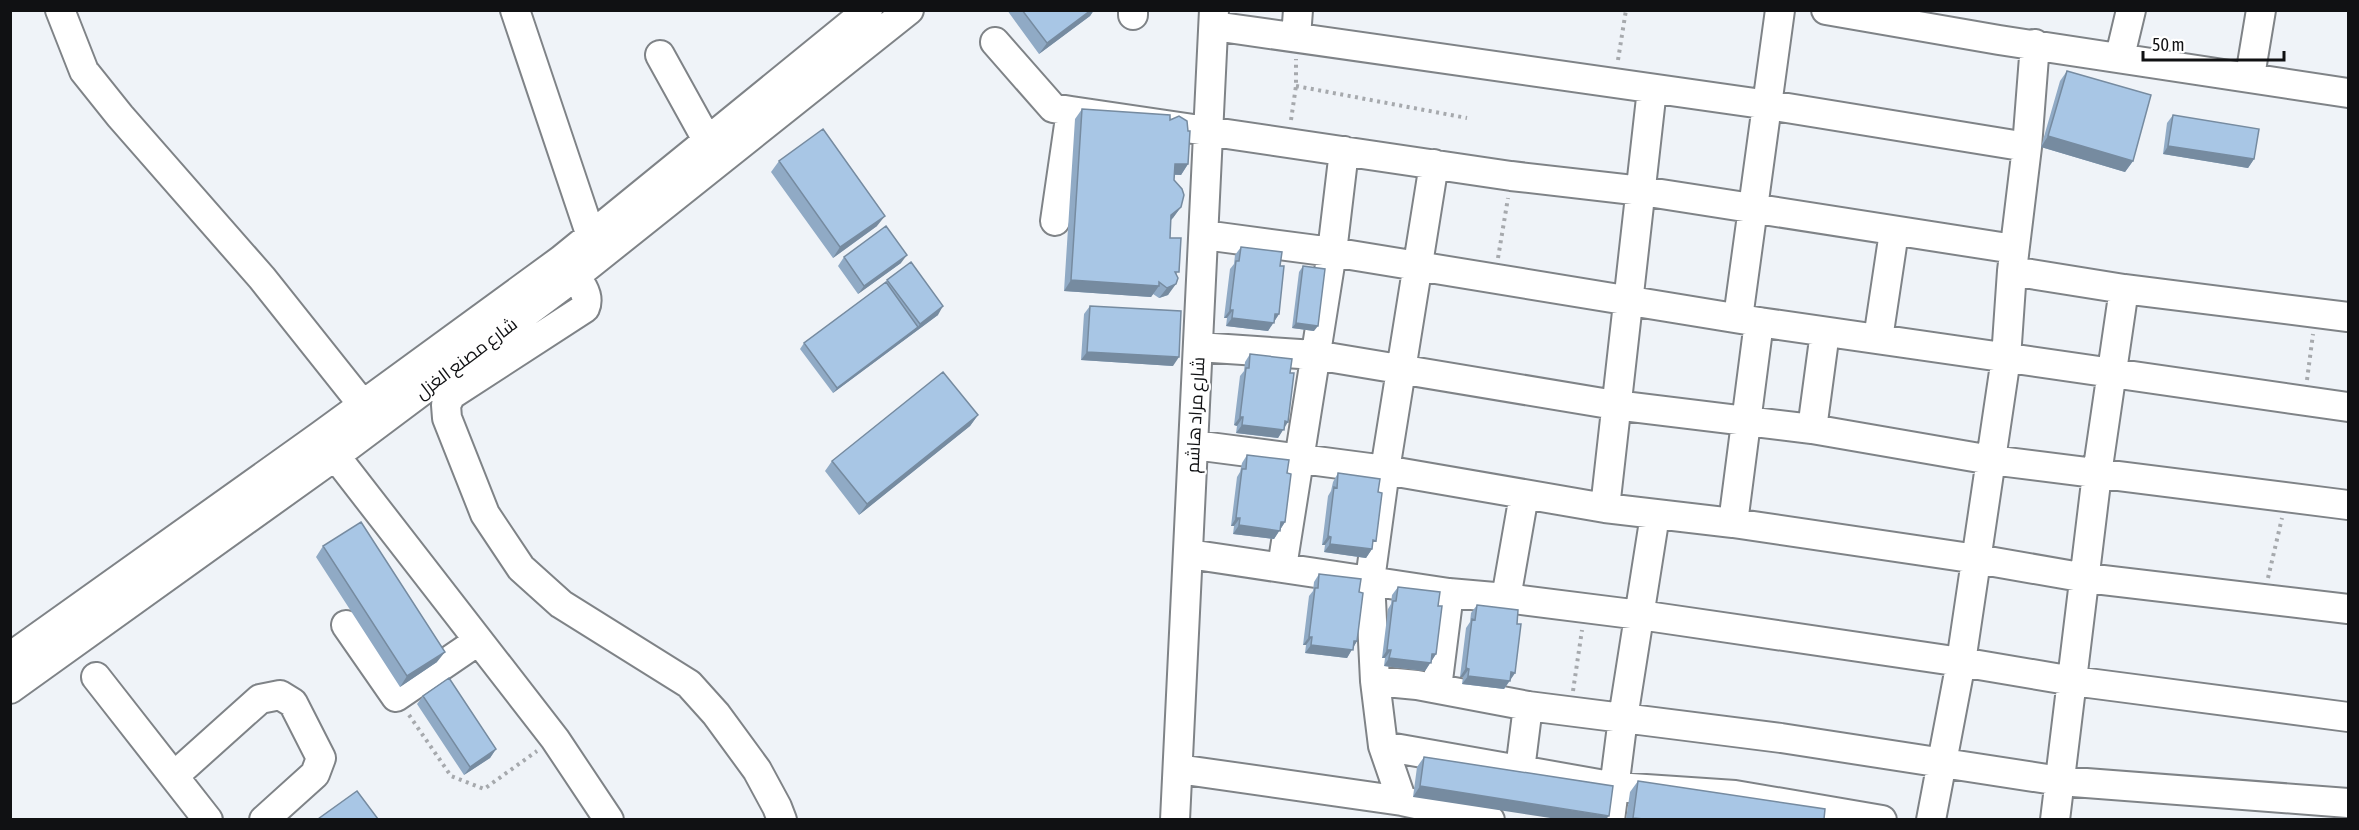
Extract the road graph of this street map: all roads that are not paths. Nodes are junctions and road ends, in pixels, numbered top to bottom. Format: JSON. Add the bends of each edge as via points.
{"nodes":[{"id":1,"x":60,"y":10,"type":"edge"},
{"id":2,"x":515,"y":10,"type":"edge"},
{"id":3,"x":1780,"y":10,"type":"edge"},
{"id":4,"x":1826,"y":10,"type":"edge"},
{"id":5,"x":2131,"y":10,"type":"edge"},
{"id":6,"x":2261,"y":10,"type":"edge"},
{"id":7,"x":890,"y":14,"type":"edge"},
{"id":8,"x":1214,"y":18,"type":"edge"},
{"id":9,"x":1297,"y":24,"type":"edge"},
{"id":10,"x":995,"y":42,"type":"dead end"},
{"id":11,"x":2035,"y":44,"type":"junction"},
{"id":12,"x":660,"y":55,"type":"dead end"},
{"id":13,"x":2120,"y":56,"type":"junction"},
{"id":14,"x":2250,"y":76,"type":"junction"},
{"id":15,"x":1652,"y":89,"type":"junction"},
{"id":16,"x":2349,"y":93,"type":"edge"},
{"id":17,"x":1769,"y":105,"type":"junction"},
{"id":18,"x":1071,"y":111,"type":"junction"},
{"id":19,"x":1209,"y":132,"type":"junction"},
{"id":20,"x":2027,"y":147,"type":"junction"},
{"id":21,"x":1344,"y":151,"type":"junction"},
{"id":22,"x":714,"y":152,"type":"junction"},
{"id":23,"x":1434,"y":164,"type":"junction"},
{"id":24,"x":1642,"y":191,"type":"junction"},
{"id":25,"x":1754,"y":209,"type":"junction"},
{"id":26,"x":1055,"y":221,"type":"dead end"},
{"id":27,"x":1894,"y":232,"type":"junction"},
{"id":28,"x":1203,"y":235,"type":"junction"},
{"id":29,"x":594,"y":247,"type":"junction"},
{"id":30,"x":1332,"y":252,"type":"junction"},
{"id":31,"x":2013,"y":260,"type":"junction"},
{"id":32,"x":1417,"y":267,"type":"junction"},
{"id":33,"x":567,"y":268,"type":"junction"},
{"id":34,"x":2124,"y":290,"type":"junction"},
{"id":35,"x":1629,"y":302,"type":"junction"},
{"id":36,"x":2349,"y":317,"type":"edge"},
{"id":37,"x":1749,"y":320,"type":"junction"},
{"id":38,"x":1825,"y":332,"type":"junction"},
{"id":39,"x":1878,"y":339,"type":"junction"},
{"id":40,"x":1198,"y":347,"type":"junction"},
{"id":41,"x":1315,"y":355,"type":"junction"},
{"id":42,"x":2006,"y":358,"type":"junction"},
{"id":43,"x":1401,"y":369,"type":"junction"},
{"id":44,"x":2112,"y":374,"type":"junction"},
{"id":45,"x":1615,"y":405,"type":"junction"},
{"id":46,"x":2349,"y":407,"type":"edge"},
{"id":47,"x":371,"y":414,"type":"junction"},
{"id":48,"x":1747,"y":420,"type":"junction"},
{"id":49,"x":1812,"y":429,"type":"junction"},
{"id":50,"x":1194,"y":445,"type":"junction"},
{"id":51,"x":328,"y":446,"type":"junction"},
{"id":52,"x":1298,"y":459,"type":"junction"},
{"id":53,"x":1991,"y":460,"type":"junction"},
{"id":54,"x":1385,"y":470,"type":"junction"},
{"id":55,"x":2097,"y":474,"type":"junction"},
{"id":56,"x":1524,"y":495,"type":"junction"},
{"id":57,"x":2349,"y":505,"type":"edge"},
{"id":58,"x":1605,"y":508,"type":"junction"},
{"id":59,"x":1655,"y":515,"type":"junction"},
{"id":60,"x":1733,"y":522,"type":"junction"},
{"id":61,"x":1188,"y":554,"type":"junction"},
{"id":62,"x":1977,"y":559,"type":"junction"},
{"id":63,"x":1282,"y":567,"type":"junction"},
{"id":64,"x":2086,"y":578,"type":"junction"},
{"id":65,"x":1370,"y":580,"type":"junction"},
{"id":66,"x":1449,"y":593,"type":"junction"},
{"id":67,"x":1506,"y":598,"type":"junction"},
{"id":68,"x":2349,"y":609,"type":"edge"},
{"id":69,"x":1640,"y":615,"type":"junction"},
{"id":70,"x":346,"y":625,"type":"dead end"},
{"id":71,"x":478,"y":641,"type":"junction"},
{"id":72,"x":10,"y":657,"type":"edge"},
{"id":73,"x":1961,"y":662,"type":"junction"},
{"id":74,"x":96,"y":677,"type":"dead end"},
{"id":75,"x":1375,"y":681,"type":"junction"},
{"id":76,"x":2073,"y":681,"type":"junction"},
{"id":77,"x":1437,"y":688,"type":"junction"},
{"id":78,"x":10,"y":689,"type":"edge"},
{"id":79,"x":1528,"y":706,"type":"junction"},
{"id":80,"x":2349,"y":717,"type":"edge"},
{"id":81,"x":1623,"y":718,"type":"junction"},
{"id":82,"x":1383,"y":746,"type":"junction"},
{"id":83,"x":1941,"y":764,"type":"junction"},
{"id":84,"x":1178,"y":769,"type":"junction"},
{"id":85,"x":1520,"y":770,"type":"junction"},
{"id":86,"x":174,"y":776,"type":"junction"},
{"id":87,"x":2060,"y":781,"type":"junction"},
{"id":88,"x":1616,"y":787,"type":"junction"},
{"id":89,"x":1402,"y":801,"type":"junction"},
{"id":90,"x":2349,"y":803,"type":"edge"},
{"id":91,"x":1832,"y":816,"type":"edge"},
{"id":92,"x":207,"y":819,"type":"edge"},
{"id":93,"x":264,"y":819,"type":"edge"},
{"id":94,"x":609,"y":819,"type":"edge"},
{"id":95,"x":782,"y":819,"type":"edge"},
{"id":96,"x":1175,"y":819,"type":"edge"},
{"id":97,"x":1490,"y":819,"type":"edge"},
{"id":98,"x":1610,"y":819,"type":"edge"},
{"id":99,"x":1882,"y":819,"type":"edge"},
{"id":100,"x":1931,"y":819,"type":"edge"},
{"id":101,"x":2055,"y":819,"type":"edge"}],
"edges":[{"from":1,"to":47,"type":"street","via":[[84,71],[262,278]]},
{"from":2,"to":29,"type":"street"},
{"from":3,"to":17,"type":"street"},
{"from":4,"to":11,"type":"street"},
{"from":5,"to":13,"type":"street"},
{"from":6,"to":14,"type":"street"},
{"from":7,"to":22,"type":"street","name":"شارع مصنع الغزل"},
{"from":8,"to":9,"type":"street"},
{"from":8,"to":19,"type":"street","name":"شارع مراد هاشم"},
{"from":9,"to":15,"type":"street"},
{"from":10,"to":18,"type":"street","via":[[1053,108]]},
{"from":11,"to":13,"type":"street"},
{"from":11,"to":20,"type":"street"},
{"from":12,"to":22,"type":"street"},
{"from":13,"to":14,"type":"street"},
{"from":14,"to":16,"type":"street"},
{"from":15,"to":17,"type":"street"},
{"from":15,"to":24,"type":"street"},
{"from":17,"to":20,"type":"street"},
{"from":17,"to":25,"type":"street"},
{"from":18,"to":19,"type":"street"},
{"from":18,"to":26,"type":"street"},
{"from":19,"to":21,"type":"street"},
{"from":19,"to":28,"type":"street","name":"شارع مراد هاشم"},
{"from":20,"to":31,"type":"street"},
{"from":21,"to":23,"type":"street"},
{"from":21,"to":30,"type":"street"},
{"from":22,"to":29,"type":"street","name":"شارع مصنع الغزل"},
{"from":23,"to":24,"type":"street"},
{"from":23,"to":32,"type":"street"},
{"from":24,"to":25,"type":"street"},
{"from":24,"to":35,"type":"street"},
{"from":25,"to":27,"type":"street"},
{"from":25,"to":37,"type":"street"},
{"from":27,"to":31,"type":"street"},
{"from":27,"to":39,"type":"street"},
{"from":28,"to":30,"type":"street"},
{"from":28,"to":40,"type":"street","name":"شارع مراد هاشم"},
{"from":29,"to":33,"type":"street","name":"شارع مصنع الغزل"},
{"from":30,"to":32,"type":"street"},
{"from":30,"to":41,"type":"street"},
{"from":31,"to":34,"type":"street"},
{"from":31,"to":42,"type":"street"},
{"from":32,"to":35,"type":"street"},
{"from":32,"to":43,"type":"street"},
{"from":33,"to":47,"type":"street","name":"شارع مصنع الغزل"},
{"from":33,"to":95,"type":"street","via":[[587,295],[585,308],[451,395],[446,405],[447,418],[485,514],[521,568],[561,604],[689,684],[757,770]]},
{"from":34,"to":36,"type":"street"},
{"from":34,"to":44,"type":"street"},
{"from":35,"to":37,"type":"street"},
{"from":35,"to":45,"type":"street"},
{"from":37,"to":38,"type":"street"},
{"from":37,"to":48,"type":"street"},
{"from":38,"to":39,"type":"street"},
{"from":38,"to":49,"type":"street"},
{"from":39,"to":42,"type":"street"},
{"from":40,"to":41,"type":"street"},
{"from":40,"to":50,"type":"street","name":"شارع مراد هاشم"},
{"from":41,"to":43,"type":"street"},
{"from":41,"to":52,"type":"street"},
{"from":42,"to":44,"type":"street"},
{"from":42,"to":53,"type":"street"},
{"from":43,"to":45,"type":"street"},
{"from":43,"to":54,"type":"street"},
{"from":44,"to":46,"type":"street"},
{"from":44,"to":55,"type":"street"},
{"from":45,"to":48,"type":"street"},
{"from":45,"to":58,"type":"street"},
{"from":47,"to":51,"type":"street","name":"شارع مصنع الغزل"},
{"from":48,"to":49,"type":"street"},
{"from":48,"to":60,"type":"street"},
{"from":49,"to":53,"type":"street"},
{"from":50,"to":52,"type":"street"},
{"from":50,"to":61,"type":"street","name":"شارع مراد هاشم"},
{"from":51,"to":71,"type":"street"},
{"from":51,"to":72,"type":"street","name":"شارع مصنع الغزل"},
{"from":51,"to":78,"type":"street","name":"شارع مصنع الغزل"},
{"from":52,"to":54,"type":"street"},
{"from":52,"to":63,"type":"street"},
{"from":53,"to":55,"type":"street"},
{"from":53,"to":62,"type":"street"},
{"from":54,"to":56,"type":"street"},
{"from":54,"to":65,"type":"street"},
{"from":55,"to":57,"type":"street"},
{"from":55,"to":64,"type":"street"},
{"from":56,"to":58,"type":"street"},
{"from":56,"to":67,"type":"street"},
{"from":58,"to":59,"type":"street"},
{"from":59,"to":60,"type":"street"},
{"from":59,"to":69,"type":"street"},
{"from":60,"to":62,"type":"street"},
{"from":61,"to":63,"type":"street"},
{"from":61,"to":84,"type":"street","name":"شارع مراد هاشم"},
{"from":62,"to":64,"type":"street"},
{"from":62,"to":73,"type":"street"},
{"from":63,"to":65,"type":"street"},
{"from":64,"to":68,"type":"street"},
{"from":64,"to":76,"type":"street"},
{"from":65,"to":66,"type":"street"},
{"from":65,"to":75,"type":"street"},
{"from":66,"to":67,"type":"street"},
{"from":66,"to":77,"type":"street"},
{"from":67,"to":69,"type":"street"},
{"from":69,"to":73,"type":"street"},
{"from":69,"to":81,"type":"street"},
{"from":70,"to":71,"type":"street","via":[[396,697]]},
{"from":71,"to":94,"type":"street","via":[[555,739]]},
{"from":73,"to":76,"type":"street"},
{"from":73,"to":83,"type":"street"},
{"from":74,"to":86,"type":"street"},
{"from":75,"to":77,"type":"street"},
{"from":75,"to":82,"type":"street"},
{"from":76,"to":80,"type":"street"},
{"from":76,"to":87,"type":"street"},
{"from":77,"to":79,"type":"street"},
{"from":79,"to":81,"type":"street"},
{"from":79,"to":85,"type":"street"},
{"from":81,"to":83,"type":"street"},
{"from":81,"to":88,"type":"street"},
{"from":82,"to":85,"type":"street"},
{"from":82,"to":89,"type":"street"},
{"from":83,"to":87,"type":"street"},
{"from":83,"to":100,"type":"street"},
{"from":84,"to":89,"type":"street"},
{"from":84,"to":96,"type":"street","name":"شارع مراد هاشم"},
{"from":85,"to":88,"type":"street"},
{"from":86,"to":92,"type":"street"},
{"from":86,"to":93,"type":"street","via":[[260,699],[280,695],[293,703],[321,758],[315,774]]},
{"from":87,"to":90,"type":"street"},
{"from":87,"to":101,"type":"street"},
{"from":88,"to":91,"type":"street","via":[[1735,795]]},
{"from":88,"to":98,"type":"street"},
{"from":89,"to":97,"type":"street"},
{"from":91,"to":99,"type":"street"}]}
